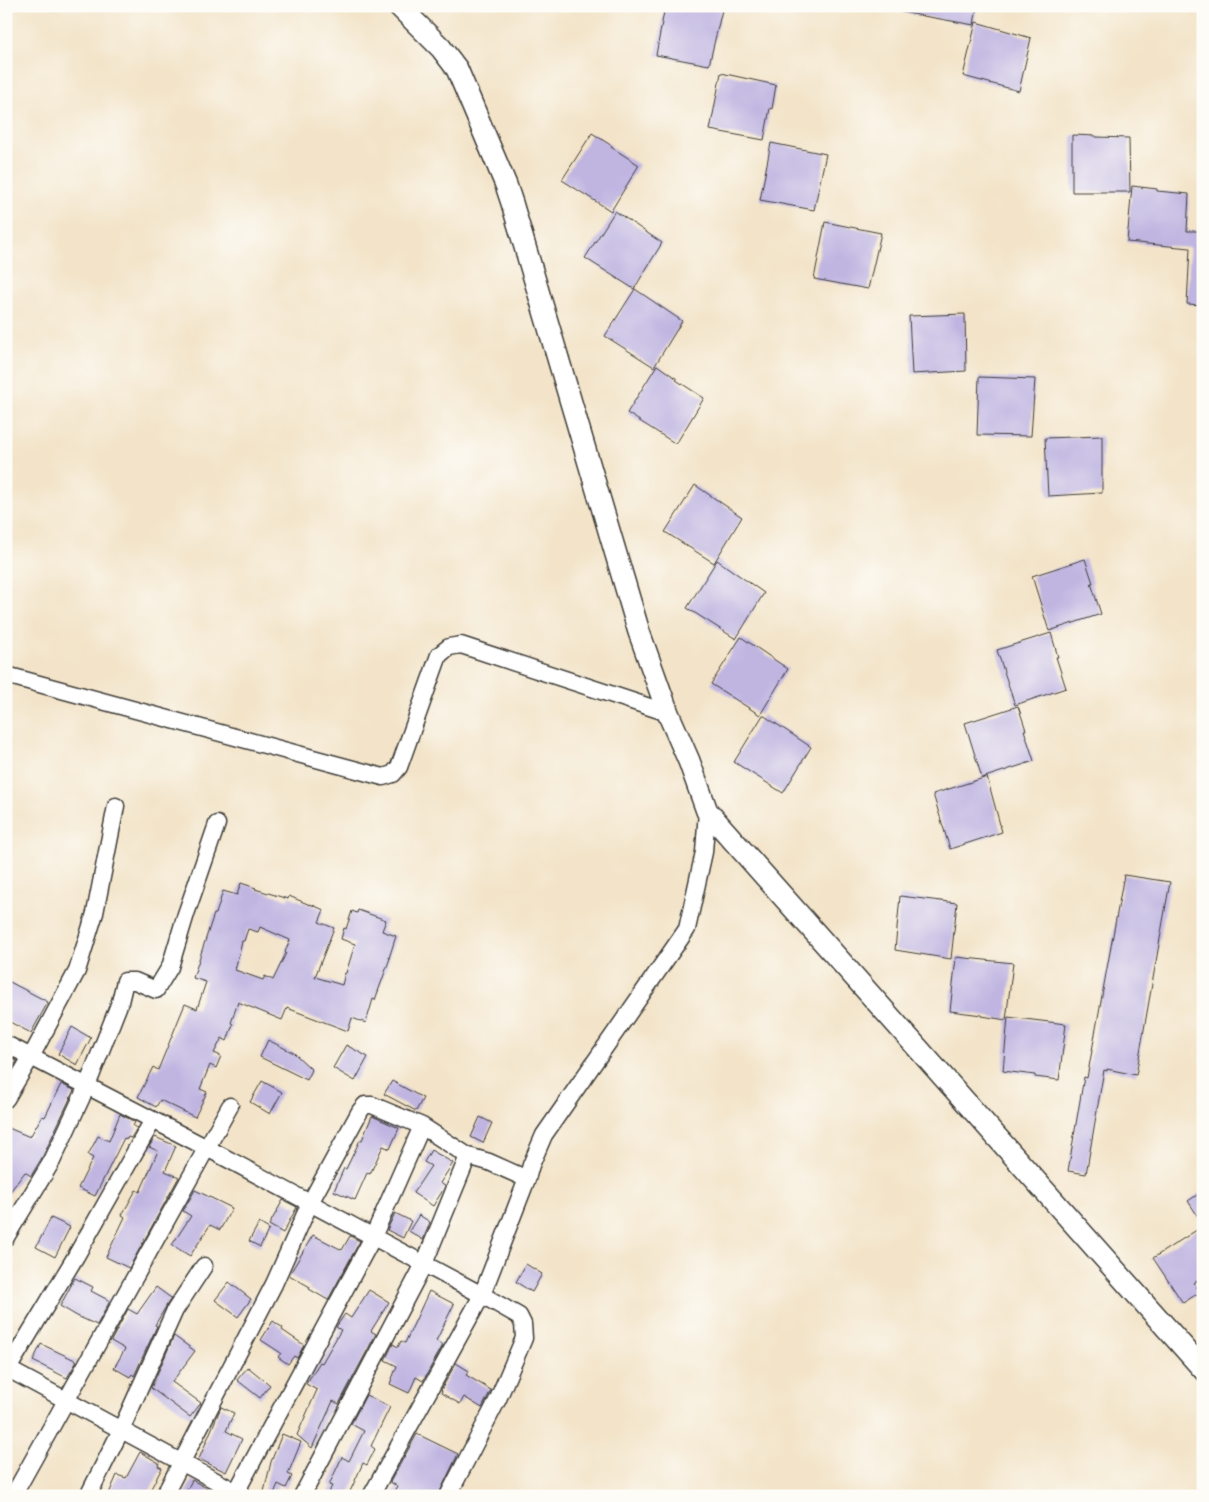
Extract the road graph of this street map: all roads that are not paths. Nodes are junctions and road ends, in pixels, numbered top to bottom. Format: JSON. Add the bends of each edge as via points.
{"nodes":[{"id":1,"x":399,"y":6,"type":"edge"},
{"id":2,"x":6,"y":675,"type":"edge"},
{"id":3,"x":668,"y":713,"type":"junction"},
{"id":4,"x":116,"y":806,"type":"dead end"},
{"id":5,"x":707,"y":811,"type":"junction"},
{"id":6,"x":217,"y":824,"type":"dead end"},
{"id":7,"x":6,"y":1044,"type":"edge"},
{"id":8,"x":32,"y":1057,"type":"junction"},
{"id":9,"x":87,"y":1086,"type":"junction"},
{"id":10,"x":6,"y":1099,"type":"edge"},
{"id":11,"x":230,"y":1106,"type":"dead end"},
{"id":12,"x":153,"y":1120,"type":"junction"},
{"id":13,"x":422,"y":1126,"type":"junction"},
{"id":14,"x":207,"y":1148,"type":"junction"},
{"id":15,"x":468,"y":1156,"type":"junction"},
{"id":16,"x":527,"y":1179,"type":"junction"},
{"id":17,"x":310,"y":1203,"type":"junction"},
{"id":18,"x":6,"y":1237,"type":"edge"},
{"id":19,"x":373,"y":1237,"type":"junction"},
{"id":20,"x":424,"y":1264,"type":"junction"},
{"id":21,"x":204,"y":1266,"type":"dead end"},
{"id":22,"x":482,"y":1295,"type":"junction"},
{"id":23,"x":1203,"y":1369,"type":"edge"},
{"id":24,"x":7,"y":1370,"type":"edge"},
{"id":25,"x":66,"y":1400,"type":"junction"},
{"id":26,"x":121,"y":1430,"type":"junction"},
{"id":27,"x":181,"y":1462,"type":"junction"},
{"id":28,"x":238,"y":1494,"type":"edge"},
{"id":29,"x":13,"y":1496,"type":"edge"},
{"id":30,"x":88,"y":1496,"type":"edge"},
{"id":31,"x":164,"y":1496,"type":"edge"},
{"id":32,"x":302,"y":1496,"type":"edge"},
{"id":33,"x":371,"y":1496,"type":"edge"},
{"id":34,"x":448,"y":1496,"type":"edge"}],
"edges":[{"from":1,"to":3,"type":"street","via":[[457,69],[506,185],[639,632]]},
{"from":2,"to":3,"type":"street","via":[[383,777],[393,774],[399,767],[439,655],[449,647],[460,645]]},
{"from":3,"to":5,"type":"street"},
{"from":4,"to":8,"type":"street","via":[[94,913],[77,971]]},
{"from":5,"to":16,"type":"street","via":[[704,852],[687,929],[544,1135]]},
{"from":5,"to":23,"type":"street"},
{"from":6,"to":9,"type":"street","via":[[170,967],[156,990],[135,981],[124,982],[120,1002]]},
{"from":7,"to":8,"type":"street"},
{"from":8,"to":9,"type":"street"},
{"from":8,"to":10,"type":"street"},
{"from":9,"to":12,"type":"street"},
{"from":9,"to":18,"type":"street","via":[[52,1161]]},
{"from":11,"to":14,"type":"street"},
{"from":12,"to":14,"type":"street"},
{"from":12,"to":24,"type":"street"},
{"from":13,"to":15,"type":"street"},
{"from":13,"to":17,"type":"street","via":[[365,1105]]},
{"from":13,"to":19,"type":"street"},
{"from":14,"to":17,"type":"street"},
{"from":14,"to":25,"type":"street"},
{"from":15,"to":16,"type":"street"},
{"from":15,"to":20,"type":"street"},
{"from":16,"to":22,"type":"street"},
{"from":17,"to":19,"type":"street"},
{"from":17,"to":27,"type":"street","via":[[274,1284]]},
{"from":19,"to":20,"type":"street"},
{"from":19,"to":28,"type":"street"},
{"from":20,"to":22,"type":"street"},
{"from":20,"to":32,"type":"street"},
{"from":21,"to":26,"type":"street","via":[[176,1310]]},
{"from":22,"to":33,"type":"street"},
{"from":22,"to":34,"type":"street","via":[[519,1316],[524,1338],[498,1399]]},
{"from":24,"to":25,"type":"street"},
{"from":25,"to":26,"type":"street"},
{"from":25,"to":29,"type":"street"},
{"from":26,"to":27,"type":"street"},
{"from":26,"to":30,"type":"street"},
{"from":27,"to":28,"type":"street"},
{"from":27,"to":31,"type":"street"}]}
